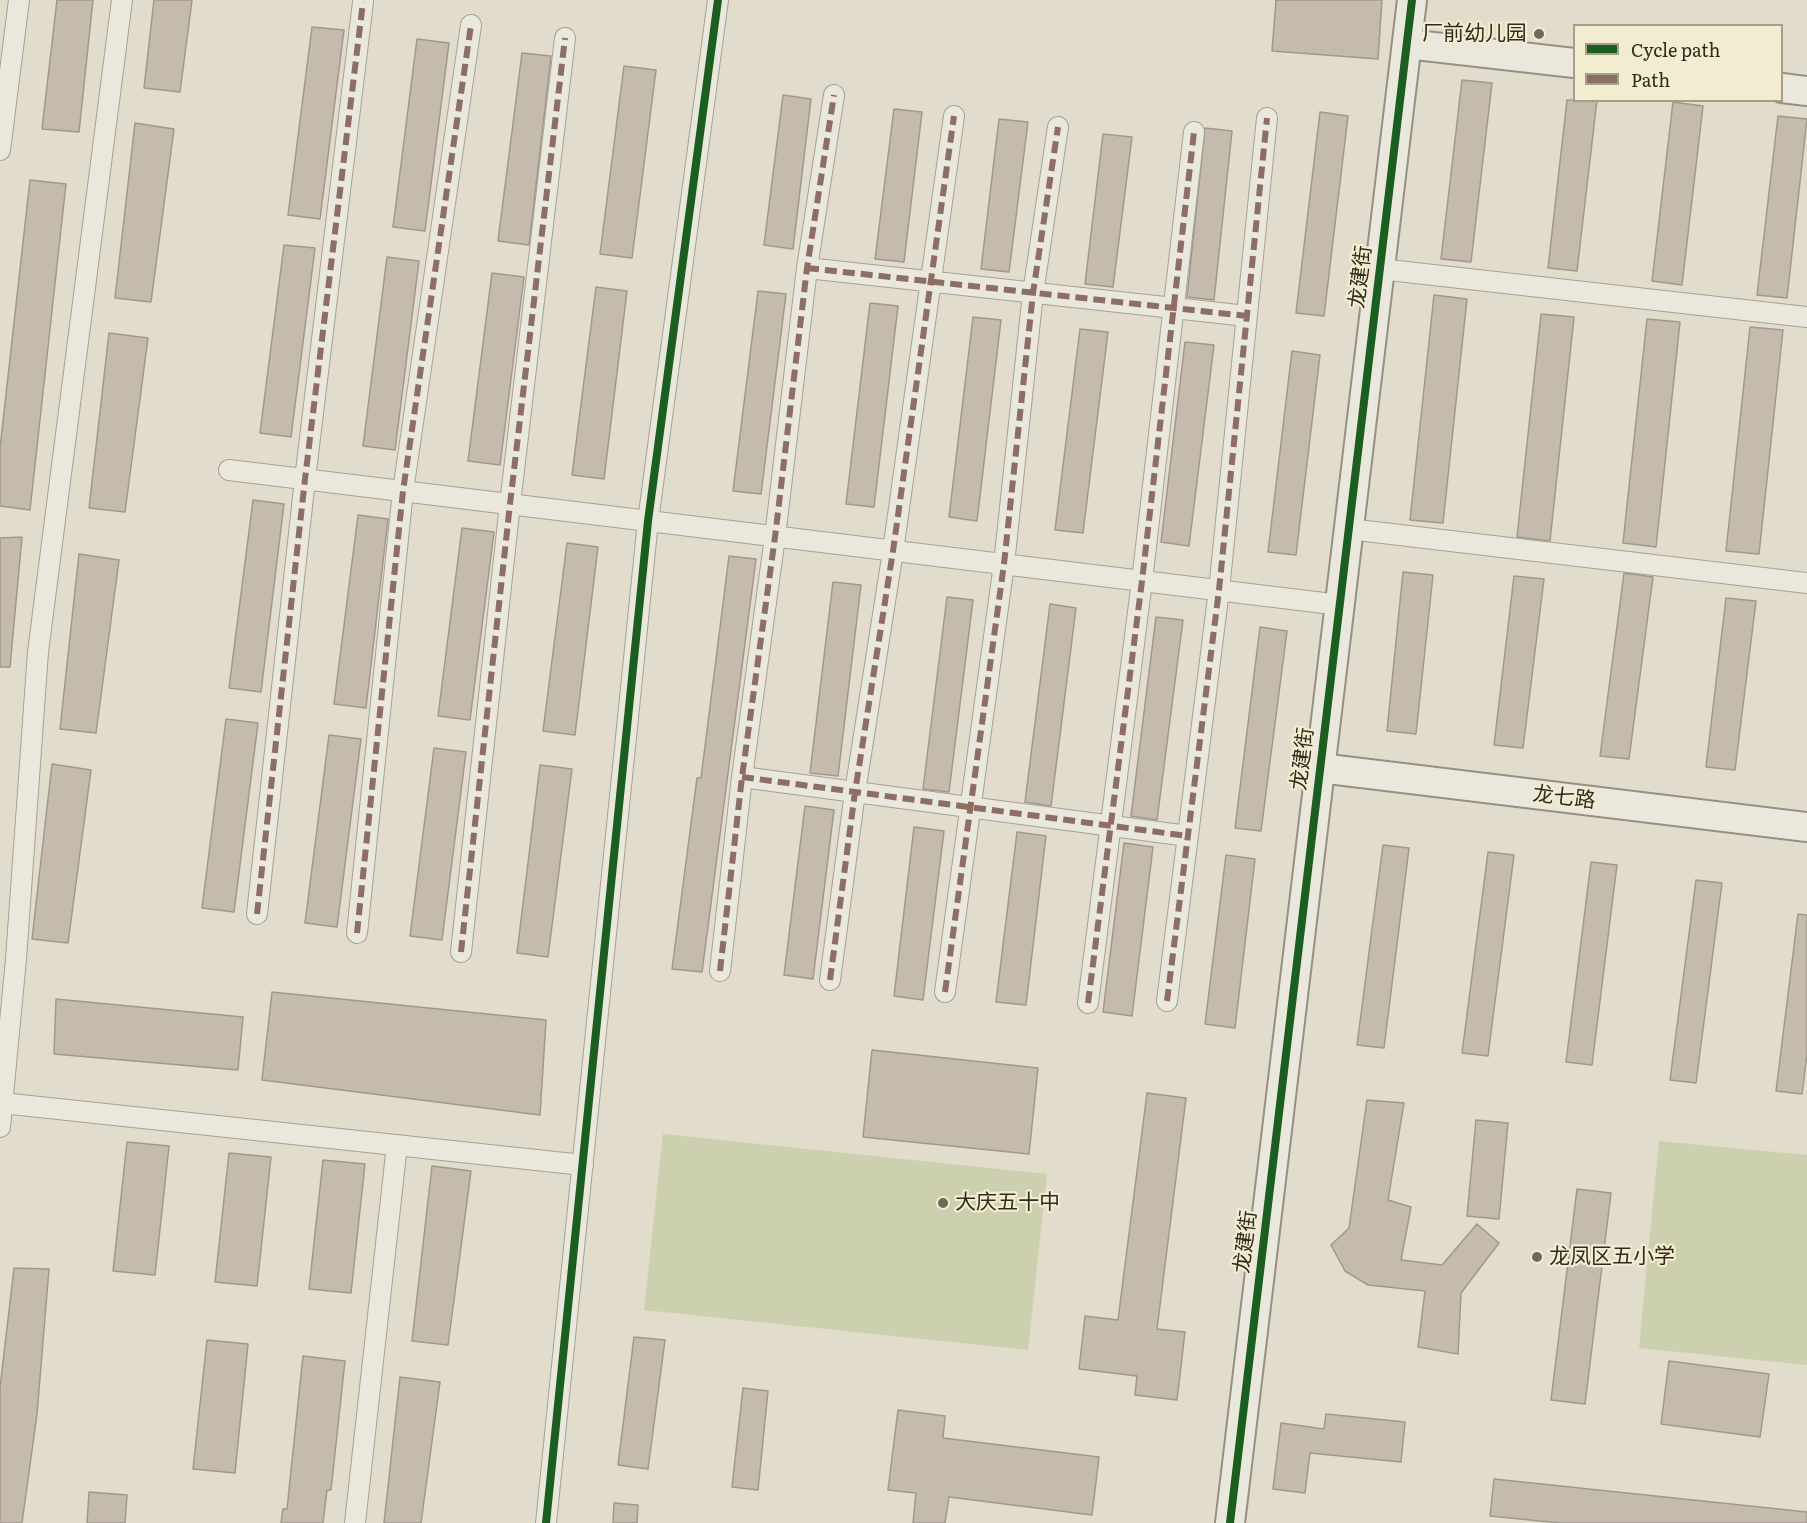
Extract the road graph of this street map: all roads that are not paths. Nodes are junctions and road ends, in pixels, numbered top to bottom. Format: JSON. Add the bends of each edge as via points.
{"nodes":[{"id":1,"x":19,"y":0,"type":"edge"},
{"id":2,"x":122,"y":0,"type":"edge"},
{"id":3,"x":718,"y":0,"type":"edge"},
{"id":4,"x":1412,"y":0,"type":"edge"},
{"id":5,"x":363,"y":2,"type":"dead end"},
{"id":6,"x":471,"y":25,"type":"dead end"},
{"id":7,"x":565,"y":38,"type":"dead end"},
{"id":8,"x":1407,"y":44,"type":"junction"},
{"id":9,"x":1573,"y":63,"type":"edge"},
{"id":10,"x":1783,"y":88,"type":"edge"},
{"id":11,"x":1807,"y":91,"type":"edge"},
{"id":12,"x":834,"y":95,"type":"dead end"},
{"id":13,"x":954,"y":116,"type":"dead end"},
{"id":14,"x":1267,"y":118,"type":"dead end"},
{"id":15,"x":1058,"y":127,"type":"dead end"},
{"id":16,"x":1194,"y":132,"type":"dead end"},
{"id":17,"x":0,"y":150,"type":"edge"},
{"id":18,"x":807,"y":268,"type":"junction"},
{"id":19,"x":1380,"y":269,"type":"junction"},
{"id":20,"x":931,"y":281,"type":"junction"},
{"id":21,"x":1033,"y":293,"type":"junction"},
{"id":22,"x":1174,"y":308,"type":"junction"},
{"id":23,"x":1247,"y":316,"type":"junction"},
{"id":24,"x":1807,"y":317,"type":"edge"},
{"id":25,"x":229,"y":470,"type":"dead end"},
{"id":26,"x":305,"y":479,"type":"junction"},
{"id":27,"x":403,"y":491,"type":"junction"},
{"id":28,"x":510,"y":504,"type":"junction"},
{"id":29,"x":648,"y":521,"type":"junction"},
{"id":30,"x":1349,"y":529,"type":"junction"},
{"id":31,"x":775,"y":537,"type":"junction"},
{"id":32,"x":893,"y":551,"type":"junction"},
{"id":33,"x":1004,"y":564,"type":"junction"},
{"id":34,"x":1142,"y":581,"type":"junction"},
{"id":35,"x":1807,"y":583,"type":"edge"},
{"id":36,"x":1219,"y":590,"type":"junction"},
{"id":37,"x":1340,"y":605,"type":"junction"},
{"id":38,"x":1320,"y":768,"type":"junction"},
{"id":39,"x":742,"y":777,"type":"junction"},
{"id":40,"x":855,"y":792,"type":"junction"},
{"id":41,"x":972,"y":807,"type":"junction"},
{"id":42,"x":1110,"y":826,"type":"junction"},
{"id":43,"x":1807,"y":827,"type":"edge"},
{"id":44,"x":1188,"y":836,"type":"junction"},
{"id":45,"x":257,"y":914,"type":"dead end"},
{"id":46,"x":357,"y":933,"type":"dead end"},
{"id":47,"x":461,"y":952,"type":"dead end"},
{"id":48,"x":8,"y":959,"type":"edge"},
{"id":49,"x":720,"y":971,"type":"dead end"},
{"id":50,"x":830,"y":980,"type":"dead end"},
{"id":51,"x":945,"y":992,"type":"dead end"},
{"id":52,"x":1167,"y":1001,"type":"dead end"},
{"id":53,"x":1088,"y":1003,"type":"dead end"},
{"id":54,"x":4,"y":1049,"type":"edge"},
{"id":55,"x":2,"y":1103,"type":"junction"},
{"id":56,"x":0,"y":1128,"type":"edge"},
{"id":57,"x":397,"y":1145,"type":"junction"},
{"id":58,"x":583,"y":1165,"type":"junction"},
{"id":59,"x":355,"y":1523,"type":"edge"},
{"id":60,"x":546,"y":1523,"type":"edge"},
{"id":61,"x":1230,"y":1523,"type":"edge"}],
"edges":[{"from":1,"to":17,"type":"street"},
{"from":2,"to":48,"type":"street","via":[[38,652]]},
{"from":3,"to":29,"type":"street"},
{"from":4,"to":8,"type":"street","name":"龙建街"},
{"from":5,"to":26,"type":"street"},
{"from":6,"to":27,"type":"street"},
{"from":7,"to":28,"type":"street"},
{"from":8,"to":9,"type":"street"},
{"from":8,"to":19,"type":"street","name":"龙建街"},
{"from":10,"to":11,"type":"street"},
{"from":12,"to":18,"type":"street"},
{"from":13,"to":20,"type":"street"},
{"from":14,"to":23,"type":"street"},
{"from":15,"to":21,"type":"street"},
{"from":16,"to":22,"type":"street"},
{"from":18,"to":20,"type":"street"},
{"from":18,"to":31,"type":"street"},
{"from":19,"to":24,"type":"street"},
{"from":19,"to":30,"type":"street","name":"龙建街"},
{"from":20,"to":21,"type":"street"},
{"from":20,"to":32,"type":"street"},
{"from":21,"to":22,"type":"street"},
{"from":21,"to":33,"type":"street"},
{"from":22,"to":23,"type":"street"},
{"from":22,"to":34,"type":"street"},
{"from":23,"to":36,"type":"street"},
{"from":25,"to":26,"type":"street"},
{"from":26,"to":27,"type":"street"},
{"from":26,"to":45,"type":"street"},
{"from":27,"to":28,"type":"street"},
{"from":27,"to":46,"type":"street"},
{"from":28,"to":29,"type":"street"},
{"from":28,"to":47,"type":"street"},
{"from":29,"to":31,"type":"street"},
{"from":29,"to":58,"type":"street"},
{"from":30,"to":35,"type":"street"},
{"from":30,"to":37,"type":"street","name":"龙建街"},
{"from":31,"to":32,"type":"street"},
{"from":31,"to":39,"type":"street"},
{"from":32,"to":33,"type":"street"},
{"from":32,"to":40,"type":"street"},
{"from":33,"to":34,"type":"street"},
{"from":33,"to":41,"type":"street"},
{"from":34,"to":36,"type":"street"},
{"from":34,"to":42,"type":"street"},
{"from":36,"to":37,"type":"street"},
{"from":36,"to":44,"type":"street"},
{"from":37,"to":38,"type":"street","name":"龙建街"},
{"from":38,"to":43,"type":"street","name":"龙七路"},
{"from":38,"to":61,"type":"street","name":"龙建街"},
{"from":39,"to":40,"type":"street"},
{"from":39,"to":49,"type":"street"},
{"from":40,"to":41,"type":"street"},
{"from":40,"to":50,"type":"street"},
{"from":41,"to":42,"type":"street"},
{"from":41,"to":51,"type":"street"},
{"from":42,"to":44,"type":"street"},
{"from":42,"to":53,"type":"street"},
{"from":44,"to":52,"type":"street"},
{"from":48,"to":54,"type":"street"},
{"from":54,"to":55,"type":"street"},
{"from":55,"to":56,"type":"street"},
{"from":55,"to":57,"type":"street"},
{"from":57,"to":58,"type":"street"},
{"from":57,"to":59,"type":"street"},
{"from":58,"to":60,"type":"street"}]}
